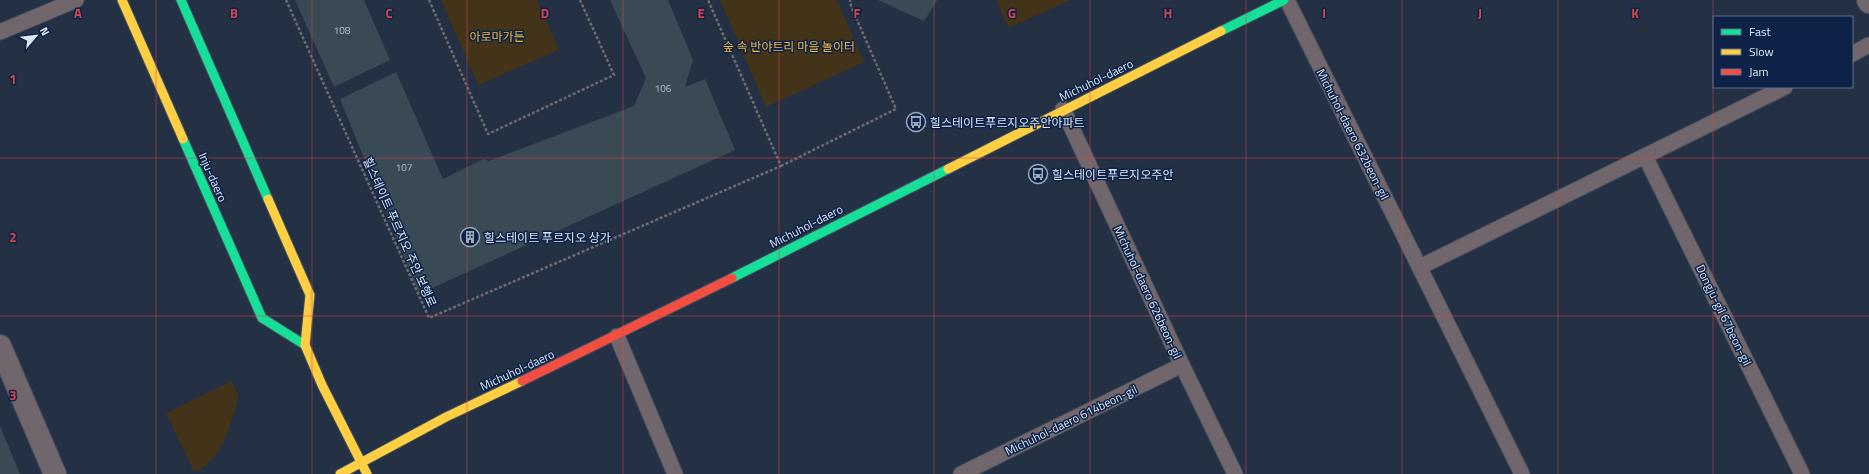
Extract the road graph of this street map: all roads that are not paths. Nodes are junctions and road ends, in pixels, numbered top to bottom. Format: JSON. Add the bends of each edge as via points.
{"nodes":[{"id":1,"x":76,"y":0,"type":"edge"},
{"id":2,"x":122,"y":0,"type":"edge"},
{"id":3,"x":181,"y":0,"type":"edge"},
{"id":4,"x":1286,"y":0,"type":"edge"},
{"id":5,"x":0,"y":32,"type":"edge"},
{"id":6,"x":1869,"y":45,"type":"edge"},
{"id":7,"x":1853,"y":53,"type":"edge"},
{"id":8,"x":1783,"y":88,"type":"edge"},
{"id":9,"x":1063,"y":109,"type":"junction"},
{"id":10,"x":1645,"y":156,"type":"junction"},
{"id":11,"x":1420,"y":267,"type":"junction"},
{"id":12,"x":617,"y":336,"type":"junction"},
{"id":13,"x":305,"y":345,"type":"junction"},
{"id":14,"x":0,"y":346,"type":"edge"},
{"id":15,"x":1182,"y":366,"type":"junction"},
{"id":16,"x":363,"y":464,"type":"junction"},
{"id":17,"x":980,"y":470,"type":"edge"},
{"id":18,"x":55,"y":474,"type":"edge"},
{"id":19,"x":340,"y":474,"type":"edge"},
{"id":20,"x":367,"y":474,"type":"edge"},
{"id":21,"x":675,"y":474,"type":"edge"},
{"id":22,"x":960,"y":474,"type":"edge"},
{"id":23,"x":1235,"y":474,"type":"edge"},
{"id":24,"x":1522,"y":474,"type":"edge"},
{"id":25,"x":1802,"y":474,"type":"edge"}],
"edges":[{"from":1,"to":5,"type":"lane"},
{"from":2,"to":13,"type":"main road","name":"Inju-daero","via":[[262,318]]},
{"from":3,"to":13,"type":"main road","via":[[310,295]]},
{"from":4,"to":9,"type":"main road","name":"Michuhol-daero"},
{"from":4,"to":11,"type":"lane","name":"Michuhol-daero 632beon-gil"},
{"from":6,"to":7,"type":"lane"},
{"from":8,"to":10,"type":"lane"},
{"from":9,"to":12,"type":"main road","name":"Michuhol-daero"},
{"from":9,"to":15,"type":"lane","name":"Michuhol-daero 626beon-gil"},
{"from":10,"to":11,"type":"lane"},
{"from":10,"to":25,"type":"lane","name":"Dongju-gil 67beon-gil"},
{"from":11,"to":24,"type":"lane","name":"Michuhol-daero 632beon-gil"},
{"from":12,"to":16,"type":"main road","name":"Michuhol-daero","via":[[438,421]]},
{"from":12,"to":21,"type":"lane"},
{"from":13,"to":16,"type":"main road","via":[[322,385]]},
{"from":14,"to":18,"type":"street"},
{"from":15,"to":17,"type":"lane","name":"Michuhol-daero 614beon-gil"},
{"from":15,"to":23,"type":"lane","name":"Michuhol-daero 626beon-gil"},
{"from":16,"to":19,"type":"main road","name":"Michuhol-daero"},
{"from":16,"to":20,"type":"main road"},
{"from":17,"to":22,"type":"lane","name":"Michuhol-daero 614beon-gil"}]}
